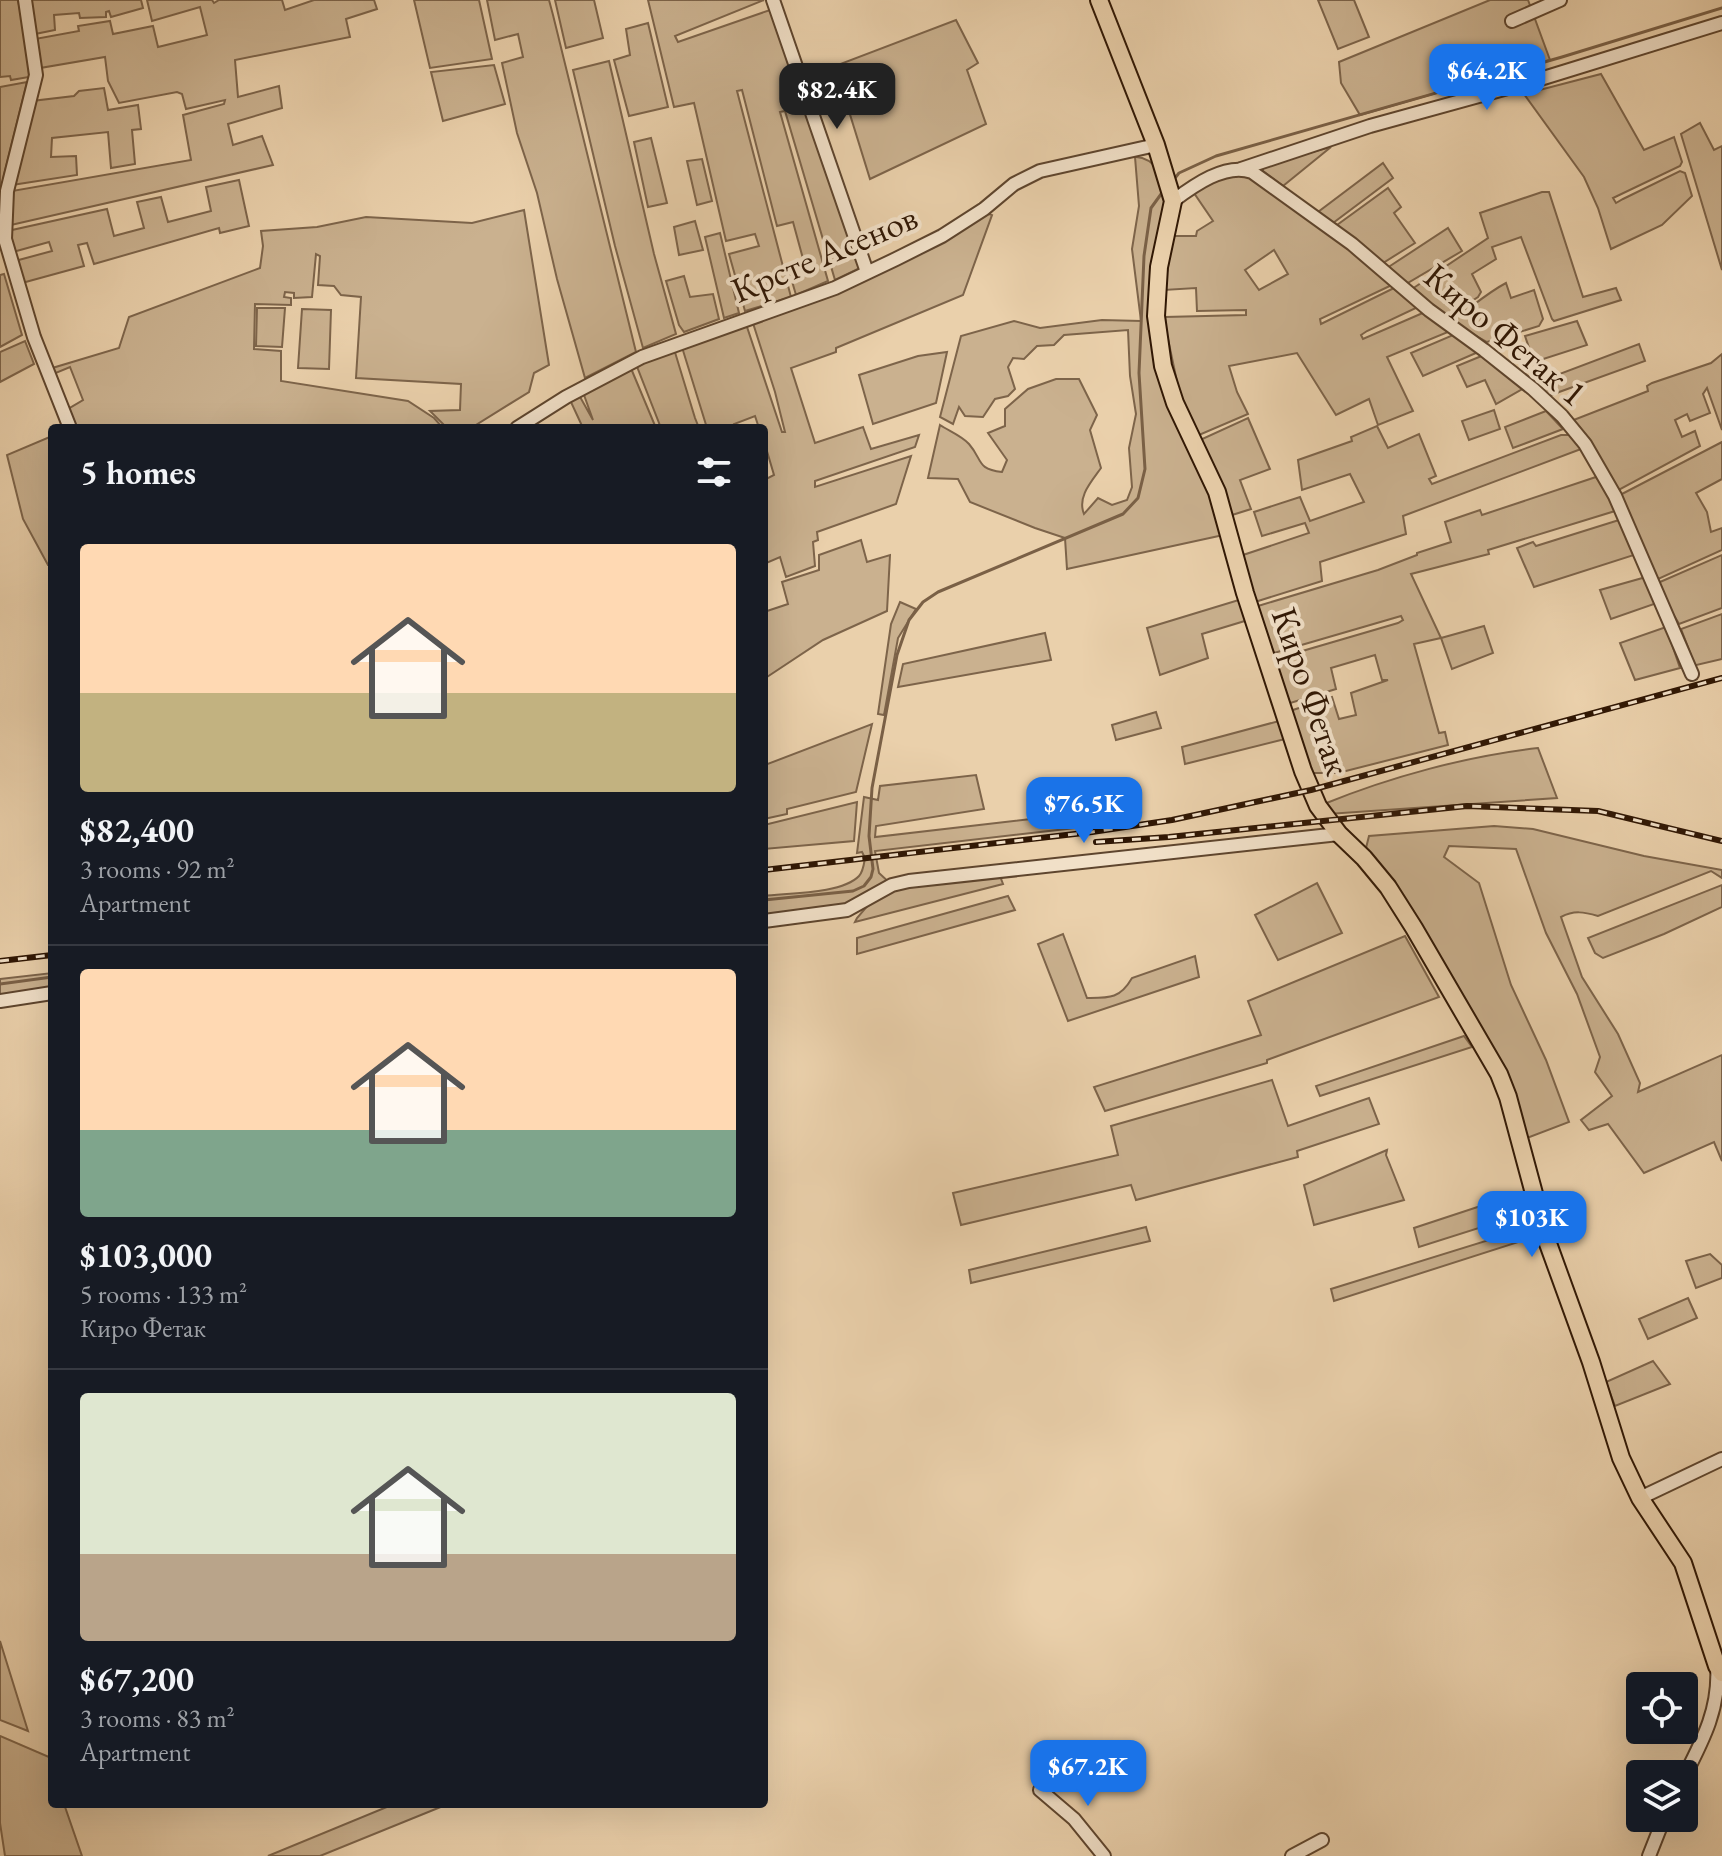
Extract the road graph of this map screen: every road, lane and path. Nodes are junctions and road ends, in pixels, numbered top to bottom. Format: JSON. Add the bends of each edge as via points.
{"nodes":[{"id":1,"x":25,"y":0,"type":"edge"},
{"id":2,"x":1099,"y":0,"type":"edge"},
{"id":3,"x":1560,"y":0,"type":"edge"},
{"id":4,"x":775,"y":1,"type":"edge"},
{"id":5,"x":1532,"y":5,"type":"edge"},
{"id":6,"x":1512,"y":21,"type":"dead end"},
{"id":7,"x":1722,"y":23,"type":"edge"},
{"id":8,"x":1156,"y":145,"type":"junction"},
{"id":9,"x":1241,"y":169,"type":"junction"},
{"id":10,"x":1173,"y":201,"type":"junction"},
{"id":11,"x":867,"y":272,"type":"junction"},
{"id":12,"x":68,"y":424,"type":"edge"},
{"id":13,"x":523,"y":424,"type":"edge"},
{"id":14,"x":1692,"y":674,"type":"dead end"},
{"id":15,"x":1331,"y":831,"type":"junction"},
{"id":16,"x":768,"y":920,"type":"edge"},
{"id":17,"x":48,"y":994,"type":"edge"},
{"id":18,"x":0,"y":1001,"type":"edge"},
{"id":19,"x":1722,"y":1459,"type":"edge"},
{"id":20,"x":1640,"y":1498,"type":"junction"},
{"id":21,"x":1720,"y":1669,"type":"edge"},
{"id":22,"x":1693,"y":1760,"type":"edge"},
{"id":23,"x":1040,"y":1790,"type":"dead end"},
{"id":24,"x":1658,"y":1832,"type":"edge"},
{"id":25,"x":1322,"y":1840,"type":"dead end"},
{"id":26,"x":1104,"y":1856,"type":"edge"},
{"id":27,"x":1292,"y":1856,"type":"edge"},
{"id":28,"x":1649,"y":1856,"type":"edge"}],
"edges":[{"from":1,"to":12,"type":"street","via":[[36,75],[7,191],[5,239],[34,337]]},
{"from":2,"to":8,"type":"main road","name":"Киро Фетак"},
{"from":3,"to":5,"type":"street"},
{"from":4,"to":11,"type":"street"},
{"from":5,"to":6,"type":"street"},
{"from":7,"to":9,"type":"street"},
{"from":8,"to":10,"type":"main road","name":"Киро Фетак"},
{"from":8,"to":11,"type":"street","name":"Крсте Асенов","via":[[1040,171],[942,236]]},
{"from":9,"to":10,"type":"street","via":[[1201,182]]},
{"from":9,"to":14,"type":"street","name":"Киро Фетак 1","via":[[1352,244],[1562,416],[1615,496]]},
{"from":10,"to":15,"type":"main road","name":"Киро Фетак","via":[[1159,267],[1156,316],[1163,366],[1217,492],[1303,771]]},
{"from":11,"to":13,"type":"street","name":"Крсте Асенов","via":[[642,357]]},
{"from":15,"to":16,"type":"street","via":[[909,881],[847,910]]},
{"from":15,"to":20,"type":"main road","name":"Киро Фетак","via":[[1388,887],[1499,1074],[1546,1238],[1621,1458]]},
{"from":17,"to":18,"type":"street"},
{"from":19,"to":20,"type":"street"},
{"from":20,"to":21,"type":"main road","name":"Киро Фетак","via":[[1683,1563]]},
{"from":21,"to":22,"type":"street","via":[[1714,1709]]},
{"from":23,"to":26,"type":"street","via":[[1074,1819]]},
{"from":24,"to":28,"type":"street"},
{"from":25,"to":27,"type":"street"}]}
